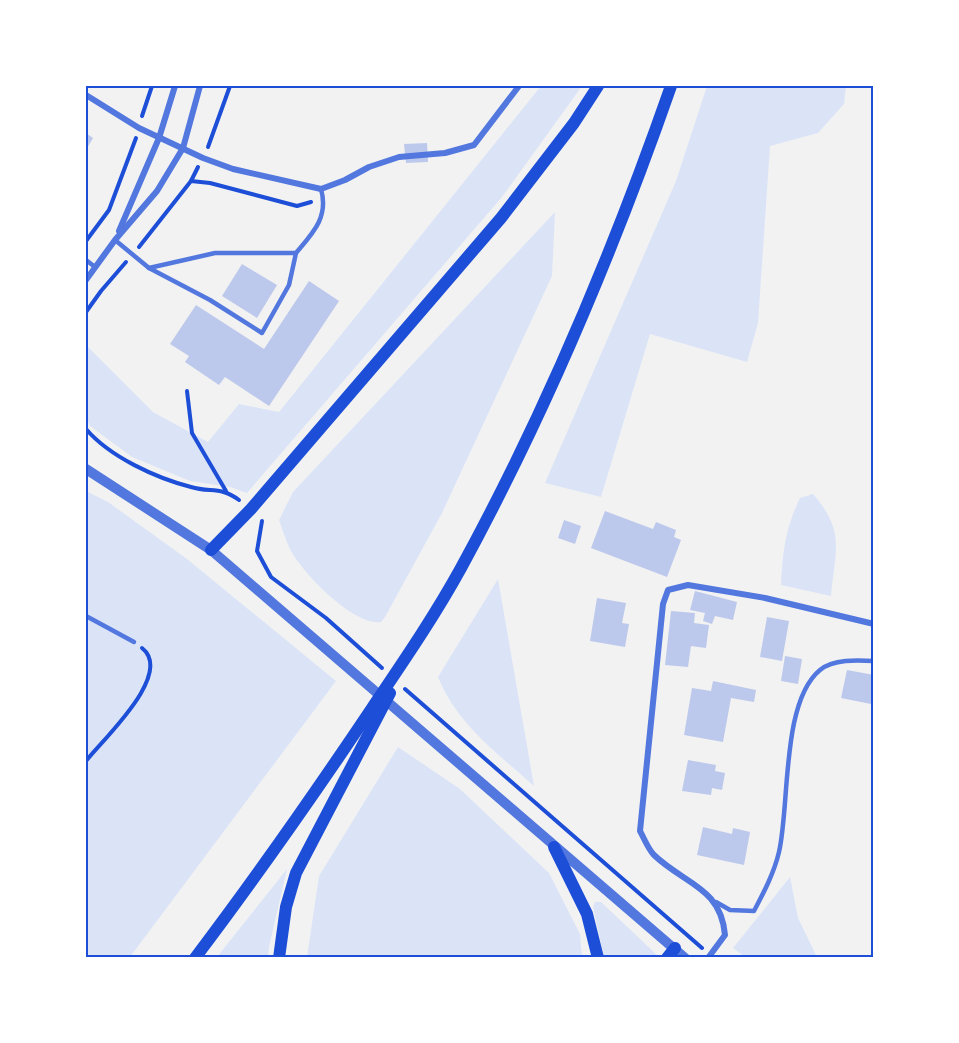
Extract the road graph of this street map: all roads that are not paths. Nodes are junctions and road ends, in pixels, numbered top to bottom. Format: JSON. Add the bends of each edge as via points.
{"nodes":[{"id":1,"x":175,"y":86,"type":"edge"},
{"id":2,"x":200,"y":86,"type":"edge"},
{"id":3,"x":519,"y":86,"type":"edge"},
{"id":4,"x":598,"y":86,"type":"edge"},
{"id":5,"x":671,"y":86,"type":"edge"},
{"id":6,"x":86,"y":95,"type":"edge"},
{"id":7,"x":159,"y":138,"type":"junction"},
{"id":8,"x":183,"y":148,"type":"junction"},
{"id":9,"x":321,"y":189,"type":"junction"},
{"id":10,"x":115,"y":240,"type":"junction"},
{"id":11,"x":296,"y":253,"type":"junction"},
{"id":12,"x":86,"y":260,"type":"edge"},
{"id":13,"x":95,"y":267,"type":"junction"},
{"id":14,"x":150,"y":268,"type":"junction"},
{"id":15,"x":86,"y":280,"type":"edge"},
{"id":16,"x":86,"y":471,"type":"edge"},
{"id":17,"x":211,"y":550,"type":"junction"},
{"id":18,"x":86,"y":616,"type":"edge"},
{"id":19,"x":873,"y":624,"type":"edge"},
{"id":20,"x":417,"y":641,"type":"junction"},
{"id":21,"x":134,"y":642,"type":"road end"},
{"id":22,"x":873,"y":661,"type":"edge"},
{"id":23,"x":554,"y":847,"type":"junction"},
{"id":24,"x":716,"y":902,"type":"junction"},
{"id":25,"x":671,"y":953,"type":"edge"},
{"id":26,"x":709,"y":956,"type":"edge"},
{"id":27,"x":195,"y":957,"type":"edge"},
{"id":28,"x":279,"y":957,"type":"edge"},
{"id":29,"x":598,"y":957,"type":"edge"},
{"id":30,"x":685,"y":957,"type":"edge"}],
"edges":[{"from":1,"to":7,"type":"street"},
{"from":2,"to":8,"type":"street"},
{"from":3,"to":9,"type":"street","via":[[474,145],[445,153],[399,157]]},
{"from":4,"to":17,"type":"main road","via":[[501,218],[251,509]]},
{"from":5,"to":20,"type":"main road","via":[[611,248],[535,425],[460,570]]},
{"from":6,"to":7,"type":"street"},
{"from":7,"to":8,"type":"street"},
{"from":7,"to":10,"type":"street"},
{"from":8,"to":9,"type":"street","via":[[233,168]]},
{"from":8,"to":10,"type":"street","via":[[157,191]]},
{"from":9,"to":11,"type":"lane","via":[[324,199],[318,227]]},
{"from":10,"to":13,"type":"street"},
{"from":10,"to":14,"type":"lane"},
{"from":11,"to":14,"type":"lane","via":[[215,253]]},
{"from":11,"to":14,"type":"lane","via":[[289,285],[262,333]]},
{"from":12,"to":13,"type":"lane"},
{"from":13,"to":15,"type":"street"},
{"from":16,"to":17,"type":"street"},
{"from":17,"to":23,"type":"street"},
{"from":18,"to":21,"type":"lane"},
{"from":19,"to":24,"type":"street","via":[[765,598],[688,585],[668,590],[663,604],[640,831],[653,854]]},
{"from":20,"to":27,"type":"main road","via":[[280,842]]},
{"from":20,"to":28,"type":"main road","via":[[296,873],[286,907]]},
{"from":22,"to":24,"type":"lane","via":[[822,667],[811,678],[798,707],[785,781],[779,851],[767,887],[754,911],[730,910]]},
{"from":23,"to":25,"type":"street"},
{"from":23,"to":29,"type":"main road","via":[[587,914]]},
{"from":24,"to":26,"type":"street","via":[[725,935]]},
{"from":25,"to":30,"type":"street"}]}
